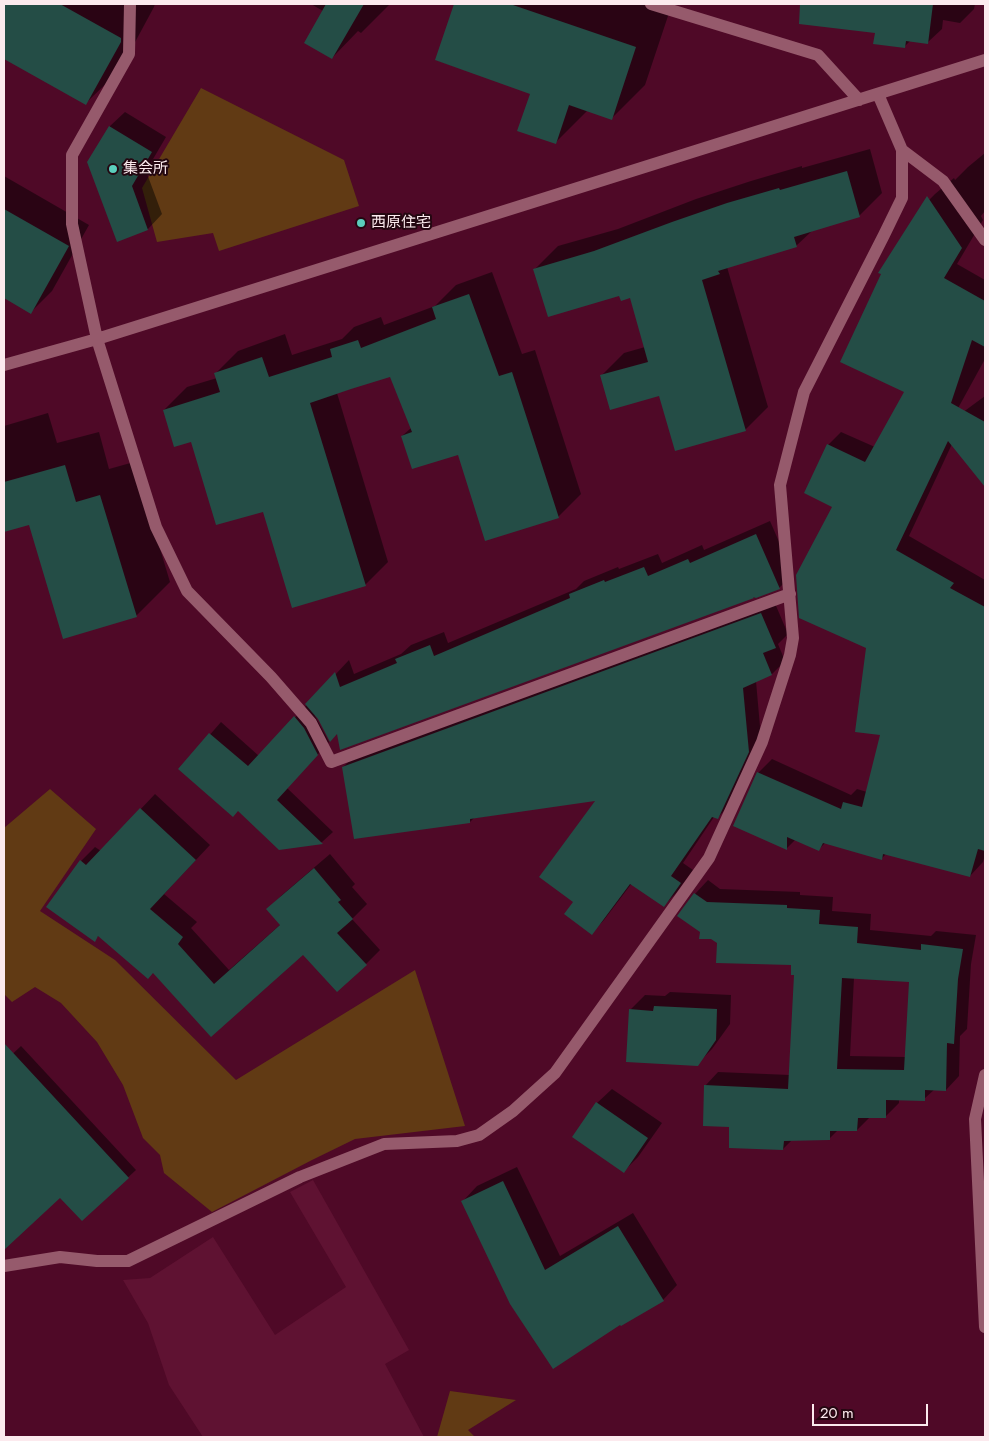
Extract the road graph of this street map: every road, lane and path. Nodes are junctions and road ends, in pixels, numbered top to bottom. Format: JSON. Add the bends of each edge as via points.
{"nodes":[{"id":1,"x":130,"y":4,"type":"edge"},
{"id":2,"x":651,"y":4,"type":"edge"},
{"id":3,"x":985,"y":60,"type":"edge"},
{"id":4,"x":878,"y":94,"type":"junction"},
{"id":5,"x":858,"y":100,"type":"junction"},
{"id":6,"x":902,"y":150,"type":"junction"},
{"id":7,"x":985,"y":240,"type":"edge"},
{"id":8,"x":97,"y":339,"type":"junction"},
{"id":9,"x":4,"y":365,"type":"edge"},
{"id":10,"x":790,"y":594,"type":"junction"},
{"id":11,"x":985,"y":1075,"type":"edge"},
{"id":12,"x":4,"y":1266,"type":"edge"},
{"id":13,"x":985,"y":1327,"type":"edge"}],
"edges":[{"from":1,"to":8,"type":"street","via":[[129,54],[72,155],[72,224]]},
{"from":2,"to":5,"type":"street","via":[[818,55]]},
{"from":3,"to":4,"type":"street"},
{"from":4,"to":5,"type":"street"},
{"from":4,"to":6,"type":"street"},
{"from":5,"to":8,"type":"street"},
{"from":6,"to":7,"type":"street","via":[[943,182]]},
{"from":6,"to":10,"type":"street","via":[[902,198],[804,392],[780,485]]},
{"from":8,"to":9,"type":"street"},
{"from":8,"to":10,"type":"street","via":[[156,527],[187,591],[271,677],[310,723],[331,762]]},
{"from":10,"to":12,"type":"street","via":[[793,638],[790,655],[762,742],[709,858],[555,1073],[513,1111],[479,1135],[457,1141],[384,1144],[300,1177],[128,1261],[60,1257]]},
{"from":11,"to":13,"type":"street","via":[[975,1118]]}]}
